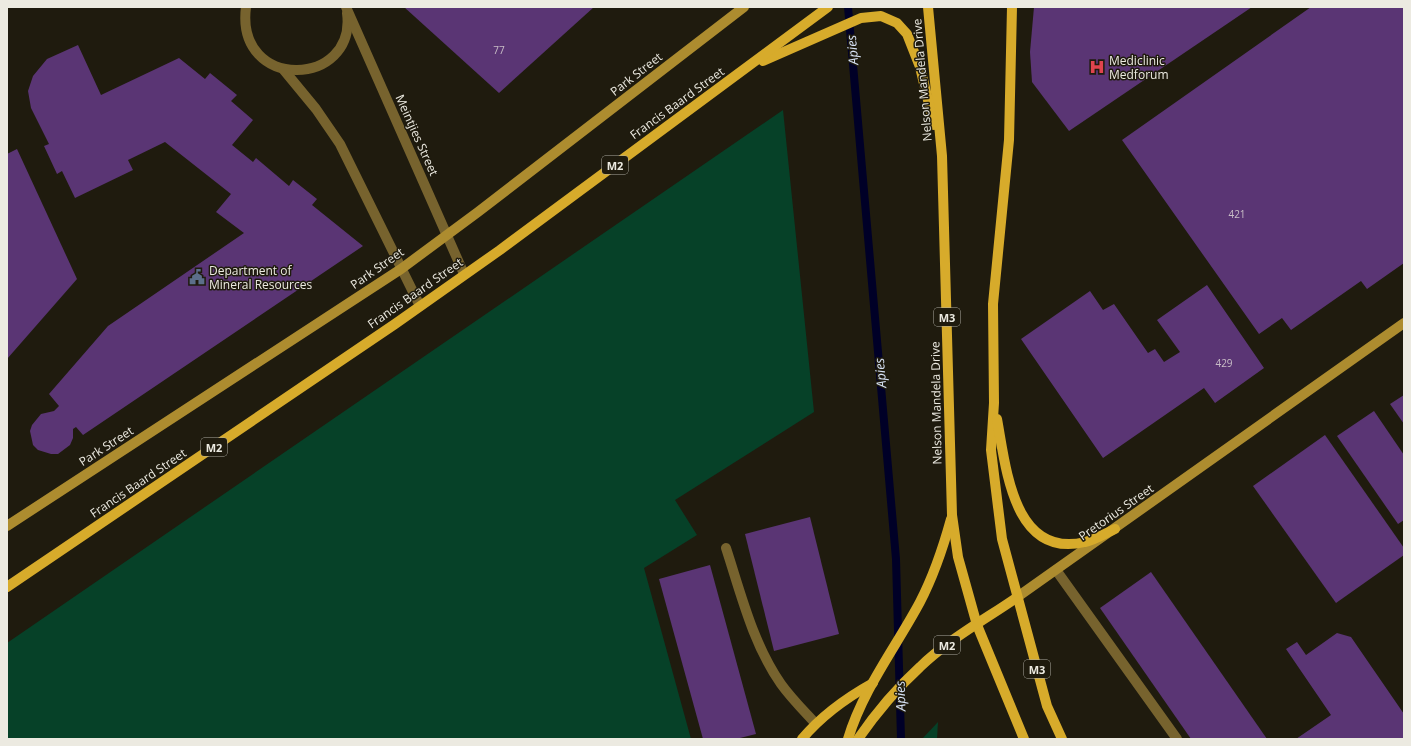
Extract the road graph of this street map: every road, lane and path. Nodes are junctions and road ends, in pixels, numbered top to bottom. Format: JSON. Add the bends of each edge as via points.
{"nodes":[{"id":1,"x":246,"y":7,"type":"edge"},
{"id":2,"x":346,"y":7,"type":"edge"},
{"id":3,"x":744,"y":7,"type":"edge"},
{"id":4,"x":828,"y":7,"type":"edge"},
{"id":5,"x":928,"y":7,"type":"edge"},
{"id":6,"x":1012,"y":7,"type":"edge"},
{"id":7,"x":746,"y":68,"type":"junction"},
{"id":8,"x":283,"y":69,"type":"junction"},
{"id":9,"x":942,"y":156,"type":"junction"},
{"id":10,"x":447,"y":234,"type":"junction"},
{"id":11,"x":401,"y":269,"type":"junction"},
{"id":12,"x":464,"y":274,"type":"junction"},
{"id":13,"x":420,"y":306,"type":"junction"},
{"id":14,"x":1404,"y":323,"type":"edge"},
{"id":15,"x":994,"y":403,"type":"junction"},
{"id":16,"x":952,"y":515,"type":"junction"},
{"id":17,"x":7,"y":526,"type":"edge"},
{"id":18,"x":1115,"y":528,"type":"junction"},
{"id":19,"x":726,"y":548,"type":"dead end"},
{"id":20,"x":1056,"y":570,"type":"junction"},
{"id":21,"x":7,"y":587,"type":"edge"},
{"id":22,"x":1016,"y":598,"type":"junction"},
{"id":23,"x":977,"y":625,"type":"junction"},
{"id":24,"x":873,"y":683,"type":"junction"},
{"id":25,"x":815,"y":723,"type":"junction"},
{"id":26,"x":802,"y":739,"type":"edge"},
{"id":27,"x":848,"y":739,"type":"edge"},
{"id":28,"x":858,"y":739,"type":"edge"},
{"id":29,"x":1024,"y":739,"type":"edge"},
{"id":30,"x":1062,"y":739,"type":"edge"},
{"id":31,"x":1177,"y":739,"type":"edge"}],
"edges":[{"from":1,"to":8,"type":"street","via":[[246,33],[251,46],[270,64]]},
{"from":2,"to":8,"type":"street","via":[[346,33],[333,56],[310,70]]},
{"from":2,"to":10,"type":"street","name":"Meintjies Street"},
{"from":3,"to":10,"type":"street","name":"Park Street"},
{"from":4,"to":7,"type":"main road","name":"Francis Baard Street","number":"M2"},
{"from":5,"to":9,"type":"main road","name":"Nelson Mandela Drive","number":"M3"},
{"from":6,"to":15,"type":"main road","number":"M3","via":[[1008,140],[994,304]]},
{"from":7,"to":9,"type":"main road","via":[[860,18],[881,16],[897,23],[907,34],[920,67]]},
{"from":7,"to":12,"type":"main road","name":"Francis Baard Street","number":"M2"},
{"from":8,"to":11,"type":"street","via":[[316,109],[340,144]]},
{"from":9,"to":16,"type":"main road","name":"Nelson Mandela Drive","number":"M3"},
{"from":10,"to":11,"type":"street","name":"Park Street"},
{"from":10,"to":12,"type":"street","name":"Meintjies Street"},
{"from":11,"to":13,"type":"street"},
{"from":11,"to":17,"type":"street","name":"Park Street"},
{"from":12,"to":13,"type":"main road","name":"Francis Baard Street","number":"M2"},
{"from":13,"to":21,"type":"main road","name":"Francis Baard Street","number":"M2"},
{"from":14,"to":18,"type":"street","name":"Pretorius Street"},
{"from":15,"to":18,"type":"main road","via":[[1010,490],[1028,524],[1038,535],[1055,543],[1070,544],[1086,542]]},
{"from":15,"to":22,"type":"main road","number":"M3","via":[[991,450],[997,511]]},
{"from":16,"to":23,"type":"main road","name":"Nelson Mandela Drive","number":"M3","via":[[958,557]]},
{"from":16,"to":24,"type":"main road","via":[[936,569]]},
{"from":18,"to":20,"type":"street","name":"Pretorius Street"},
{"from":19,"to":25,"type":"street","via":[[749,619],[766,660],[781,684]]},
{"from":20,"to":22,"type":"street","name":"Pretorius Street"},
{"from":20,"to":31,"type":"street"},
{"from":22,"to":23,"type":"main road","name":"Pretorius Street","number":"M2"},
{"from":22,"to":30,"type":"main road","number":"M3","via":[[1047,706]]},
{"from":23,"to":28,"type":"main road","name":"Pretorius Street","number":"M2","via":[[920,667],[888,700]]},
{"from":23,"to":29,"type":"main road","name":"Nelson Mandela Drive","number":"M3"},
{"from":24,"to":25,"type":"main road","via":[[846,698]]},
{"from":24,"to":27,"type":"main road","via":[[854,720]]},
{"from":25,"to":26,"type":"main road"}]}
